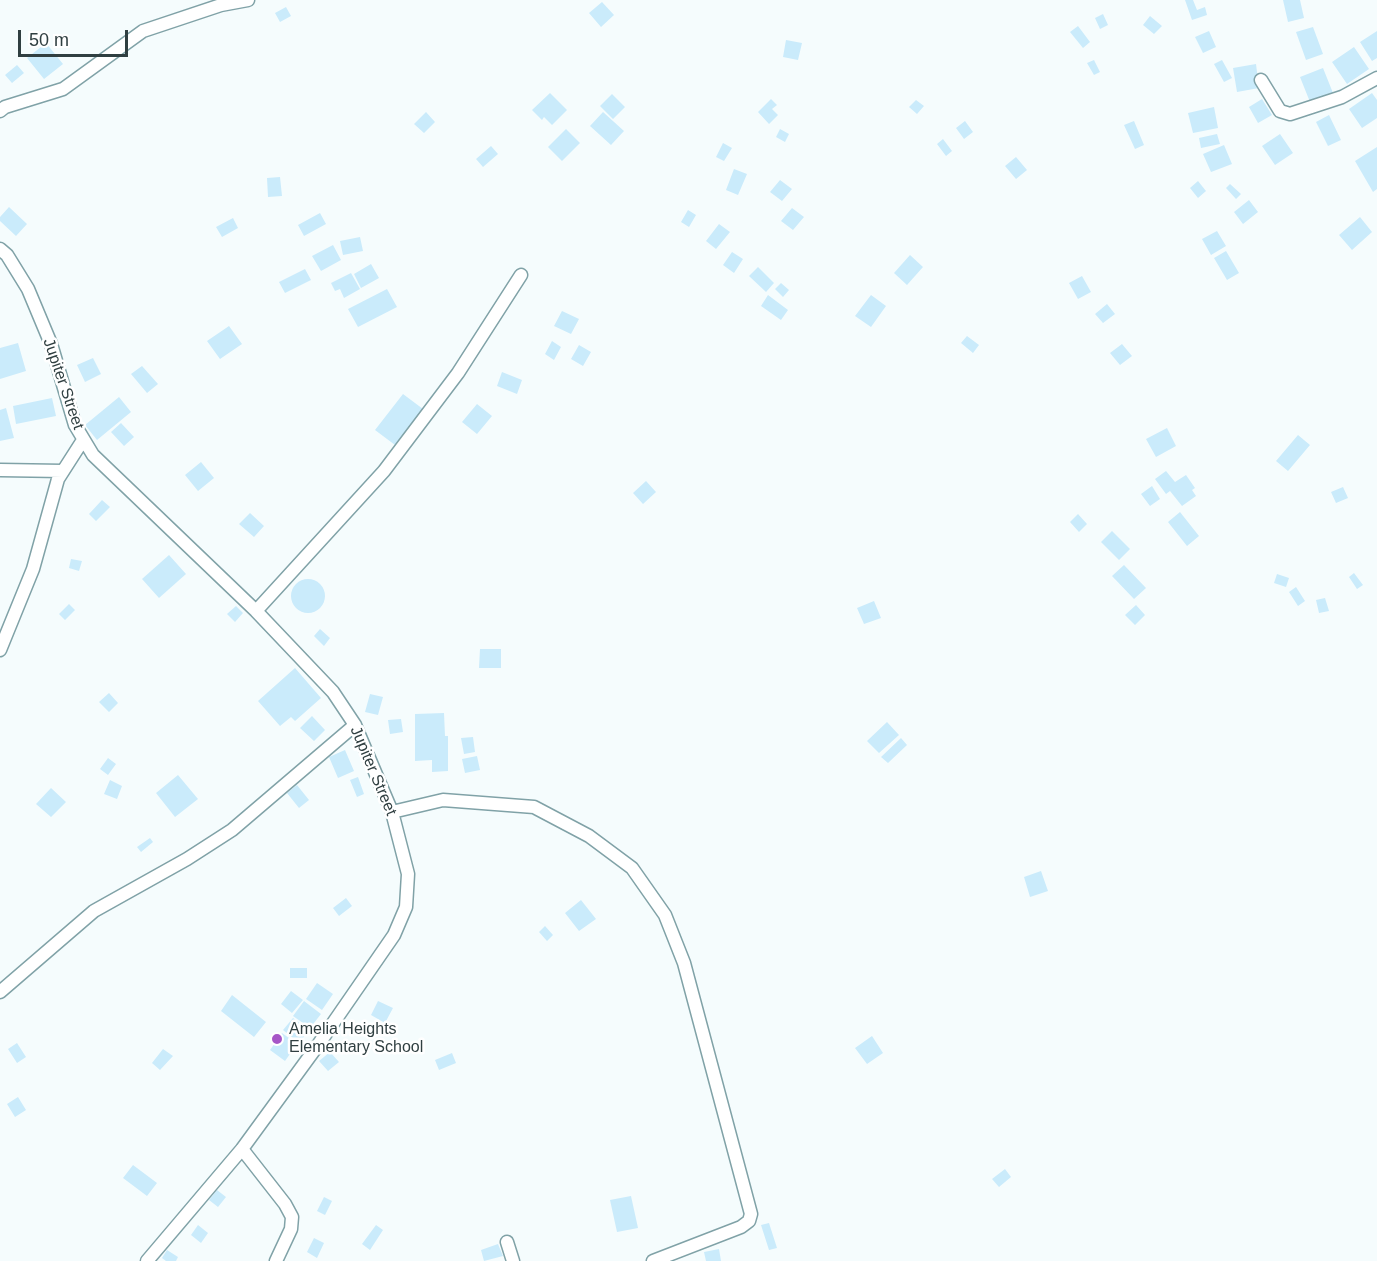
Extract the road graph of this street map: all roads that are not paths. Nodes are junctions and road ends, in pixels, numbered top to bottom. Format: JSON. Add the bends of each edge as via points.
{"nodes":[{"id":1,"x":248,"y":0,"type":"edge"},
{"id":2,"x":1377,"y":78,"type":"edge"},
{"id":3,"x":1261,"y":80,"type":"dead end"},
{"id":4,"x":0,"y":111,"type":"edge"},
{"id":5,"x":0,"y":249,"type":"edge"},
{"id":6,"x":521,"y":275,"type":"dead end"},
{"id":7,"x":84,"y":440,"type":"junction"},
{"id":8,"x":0,"y":470,"type":"edge"},
{"id":9,"x":63,"y":471,"type":"junction"},
{"id":10,"x":256,"y":611,"type":"junction"},
{"id":11,"x":0,"y":650,"type":"edge"},
{"id":12,"x":355,"y":725,"type":"junction"},
{"id":13,"x":392,"y":812,"type":"junction"},
{"id":14,"x":0,"y":992,"type":"edge"},
{"id":15,"x":242,"y":1149,"type":"junction"},
{"id":16,"x":507,"y":1242,"type":"dead end"},
{"id":17,"x":147,"y":1261,"type":"edge"},
{"id":18,"x":276,"y":1261,"type":"edge"},
{"id":19,"x":513,"y":1261,"type":"edge"},
{"id":20,"x":653,"y":1261,"type":"edge"}],
"edges":[{"from":1,"to":4,"type":"street","via":[[143,31],[63,89]]},
{"from":2,"to":3,"type":"street","via":[[1342,97],[1290,114],[1280,111]]},
{"from":5,"to":7,"type":"street","name":"Jupiter Street","via":[[28,289],[51,344],[75,425]]},
{"from":6,"to":10,"type":"street","via":[[458,374],[384,471]]},
{"from":7,"to":9,"type":"street"},
{"from":7,"to":10,"type":"street","name":"Jupiter Street","via":[[93,455]]},
{"from":8,"to":9,"type":"street"},
{"from":9,"to":11,"type":"street","via":[[33,569]]},
{"from":10,"to":12,"type":"street","name":"Jupiter Street","via":[[333,692]]},
{"from":12,"to":13,"type":"street","name":"Jupiter Street"},
{"from":12,"to":14,"type":"street","via":[[232,830],[94,911]]},
{"from":13,"to":15,"type":"street","name":"Jupiter Street","via":[[408,874],[406,907],[394,935]]},
{"from":13,"to":20,"type":"street","via":[[443,800],[534,807],[589,836],[632,868],[665,915],[684,963],[751,1214],[741,1227]]},
{"from":15,"to":17,"type":"street","name":"Jupiter Street"},
{"from":15,"to":18,"type":"street","via":[[292,1217],[291,1229]]},
{"from":16,"to":19,"type":"street"}]}
